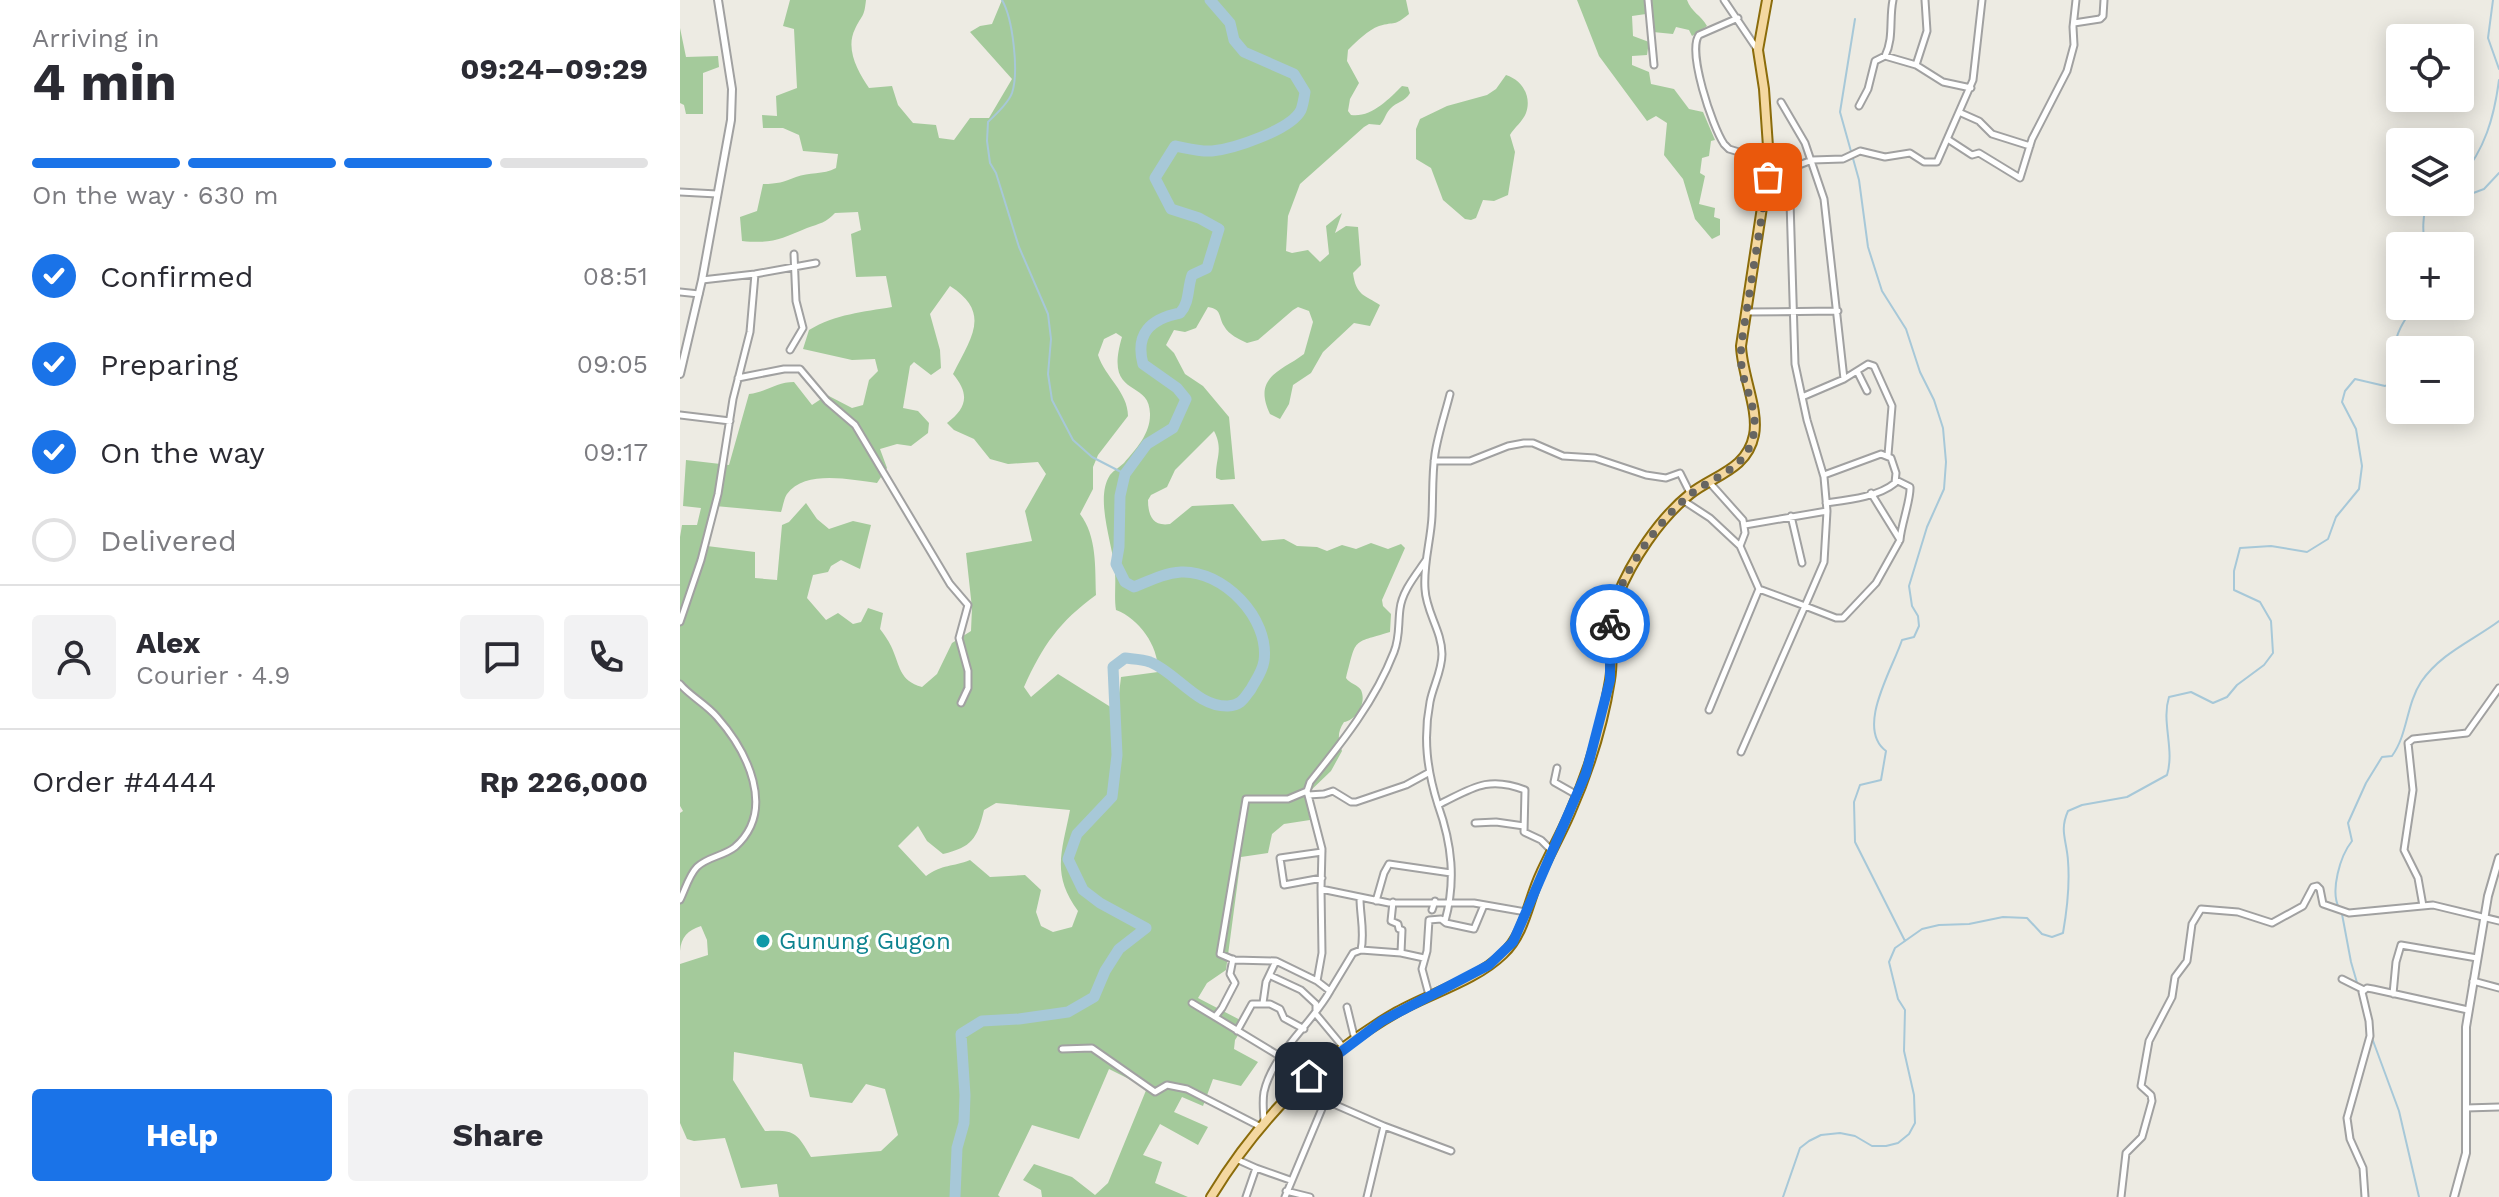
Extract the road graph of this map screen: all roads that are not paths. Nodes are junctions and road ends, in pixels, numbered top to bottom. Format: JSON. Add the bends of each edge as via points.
{"nodes":[{"id":1,"x":718,"y":0,"type":"edge"},
{"id":2,"x":1648,"y":0,"type":"edge"},
{"id":3,"x":1724,"y":0,"type":"edge"},
{"id":4,"x":1767,"y":0,"type":"edge"},
{"id":5,"x":1893,"y":0,"type":"edge"},
{"id":6,"x":1925,"y":0,"type":"edge"},
{"id":7,"x":1982,"y":0,"type":"edge"},
{"id":8,"x":2076,"y":0,"type":"edge"},
{"id":9,"x":2104,"y":0,"type":"edge"},
{"id":10,"x":1738,"y":18,"type":"junction"},
{"id":11,"x":2073,"y":23,"type":"junction"},
{"id":12,"x":1758,"y":50,"type":"junction"},
{"id":13,"x":1885,"y":56,"type":"junction"},
{"id":14,"x":1654,"y":65,"type":"dead end"},
{"id":15,"x":1916,"y":65,"type":"junction"},
{"id":16,"x":1971,"y":88,"type":"junction"},
{"id":17,"x":1781,"y":102,"type":"dead end"},
{"id":18,"x":1859,"y":106,"type":"dead end"},
{"id":19,"x":1961,"y":113,"type":"junction"},
{"id":20,"x":1949,"y":140,"type":"junction"},
{"id":21,"x":2030,"y":146,"type":"junction"},
{"id":22,"x":1812,"y":160,"type":"junction"},
{"id":23,"x":1769,"y":161,"type":"junction"},
{"id":24,"x":1789,"y":169,"type":"junction"},
{"id":25,"x":1768,"y":177,"type":"junction"},
{"id":26,"x":680,"y":192,"type":"edge"},
{"id":27,"x":717,"y":194,"type":"junction"},
{"id":28,"x":794,"y":254,"type":"dead end"},
{"id":29,"x":816,"y":263,"type":"dead end"},
{"id":30,"x":794,"y":268,"type":"junction"},
{"id":31,"x":755,"y":274,"type":"junction"},
{"id":32,"x":702,"y":280,"type":"junction"},
{"id":33,"x":680,"y":292,"type":"edge"},
{"id":34,"x":699,"y":294,"type":"junction"},
{"id":35,"x":1794,"y":310,"type":"junction"},
{"id":36,"x":1838,"y":311,"type":"junction"},
{"id":37,"x":1745,"y":312,"type":"junction"},
{"id":38,"x":790,"y":350,"type":"dead end"},
{"id":39,"x":1857,"y":371,"type":"junction"},
{"id":40,"x":680,"y":374,"type":"edge"},
{"id":41,"x":738,"y":378,"type":"junction"},
{"id":42,"x":1844,"y":379,"type":"junction"},
{"id":43,"x":1867,"y":391,"type":"dead end"},
{"id":44,"x":1450,"y":394,"type":"dead end"},
{"id":45,"x":1802,"y":397,"type":"junction"},
{"id":46,"x":680,"y":415,"type":"edge"},
{"id":47,"x":730,"y":421,"type":"junction"},
{"id":48,"x":1888,"y":455,"type":"junction"},
{"id":49,"x":1434,"y":461,"type":"junction"},
{"id":50,"x":1824,"y":475,"type":"junction"},
{"id":51,"x":1896,"y":480,"type":"junction"},
{"id":52,"x":1710,"y":483,"type":"junction"},
{"id":53,"x":1871,"y":493,"type":"junction"},
{"id":54,"x":1687,"y":498,"type":"junction"},
{"id":55,"x":1826,"y":503,"type":"junction"},
{"id":56,"x":1827,"y":511,"type":"junction"},
{"id":57,"x":1791,"y":516,"type":"junction"},
{"id":58,"x":1745,"y":525,"type":"junction"},
{"id":59,"x":1900,"y":540,"type":"junction"},
{"id":60,"x":1740,"y":546,"type":"junction"},
{"id":61,"x":1426,"y":559,"type":"junction"},
{"id":62,"x":1802,"y":563,"type":"dead end"},
{"id":63,"x":1759,"y":589,"type":"junction"},
{"id":64,"x":1805,"y":606,"type":"junction"},
{"id":65,"x":680,"y":622,"type":"edge"},
{"id":66,"x":680,"y":684,"type":"edge"},
{"id":67,"x":2499,"y":688,"type":"edge"},
{"id":68,"x":961,"y":703,"type":"dead end"},
{"id":69,"x":1709,"y":710,"type":"dead end"},
{"id":70,"x":1741,"y":752,"type":"dead end"},
{"id":71,"x":1557,"y":768,"type":"dead end"},
{"id":72,"x":1428,"y":773,"type":"junction"},
{"id":73,"x":1308,"y":793,"type":"junction"},
{"id":74,"x":1578,"y":795,"type":"junction"},
{"id":75,"x":1438,"y":805,"type":"junction"},
{"id":76,"x":1475,"y":823,"type":"dead end"},
{"id":77,"x":1524,"y":826,"type":"junction"},
{"id":78,"x":1552,"y":851,"type":"junction"},
{"id":79,"x":1322,"y":852,"type":"junction"},
{"id":80,"x":2499,"y":858,"type":"edge"},
{"id":81,"x":1451,"y":873,"type":"junction"},
{"id":82,"x":1322,"y":878,"type":"junction"},
{"id":83,"x":1321,"y":889,"type":"junction"},
{"id":84,"x":1360,"y":898,"type":"junction"},
{"id":85,"x":680,"y":900,"type":"edge"},
{"id":86,"x":1376,"y":901,"type":"junction"},
{"id":87,"x":1435,"y":901,"type":"junction"},
{"id":88,"x":1393,"y":902,"type":"junction"},
{"id":89,"x":1450,"y":902,"type":"junction"},
{"id":90,"x":1484,"y":905,"type":"junction"},
{"id":91,"x":2423,"y":906,"type":"junction"},
{"id":92,"x":1432,"y":910,"type":"dead end"},
{"id":93,"x":1527,"y":913,"type":"junction"},
{"id":94,"x":2484,"y":918,"type":"junction"},
{"id":95,"x":1445,"y":921,"type":"junction"},
{"id":96,"x":2499,"y":921,"type":"edge"},
{"id":97,"x":1361,"y":950,"type":"junction"},
{"id":98,"x":1401,"y":953,"type":"junction"},
{"id":99,"x":1424,"y":958,"type":"junction"},
{"id":100,"x":2477,"y":958,"type":"junction"},
{"id":101,"x":1233,"y":959,"type":"junction"},
{"id":102,"x":1276,"y":961,"type":"junction"},
{"id":103,"x":1271,"y":976,"type":"junction"},
{"id":104,"x":2342,"y":979,"type":"dead end"},
{"id":105,"x":1317,"y":981,"type":"junction"},
{"id":106,"x":2473,"y":981,"type":"junction"},
{"id":107,"x":2499,"y":988,"type":"edge"},
{"id":108,"x":2364,"y":990,"type":"junction"},
{"id":109,"x":1330,"y":991,"type":"junction"},
{"id":110,"x":2393,"y":994,"type":"junction"},
{"id":111,"x":1429,"y":995,"type":"junction"},
{"id":112,"x":1192,"y":1003,"type":"dead end"},
{"id":113,"x":1263,"y":1003,"type":"junction"},
{"id":114,"x":1347,"y":1007,"type":"dead end"},
{"id":115,"x":2468,"y":1010,"type":"junction"},
{"id":116,"x":1315,"y":1013,"type":"junction"},
{"id":117,"x":1215,"y":1017,"type":"junction"},
{"id":118,"x":1304,"y":1029,"type":"junction"},
{"id":119,"x":1237,"y":1031,"type":"junction"},
{"id":120,"x":1355,"y":1040,"type":"junction"},
{"id":121,"x":1344,"y":1048,"type":"junction"},
{"id":122,"x":1062,"y":1049,"type":"dead end"},
{"id":123,"x":1281,"y":1057,"type":"junction"},
{"id":124,"x":1296,"y":1087,"type":"junction"},
{"id":125,"x":1326,"y":1099,"type":"junction"},
{"id":126,"x":2499,"y":1107,"type":"edge"},
{"id":127,"x":2466,"y":1108,"type":"junction"},
{"id":128,"x":1263,"y":1126,"type":"junction"},
{"id":129,"x":1384,"y":1126,"type":"junction"},
{"id":130,"x":1451,"y":1151,"type":"dead end"},
{"id":131,"x":1236,"y":1159,"type":"junction"},
{"id":132,"x":1256,"y":1168,"type":"junction"},
{"id":133,"x":1290,"y":1180,"type":"junction"},
{"id":134,"x":1286,"y":1194,"type":"edge"},
{"id":135,"x":1211,"y":1197,"type":"edge"},
{"id":136,"x":1246,"y":1197,"type":"edge"},
{"id":137,"x":1310,"y":1197,"type":"edge"},
{"id":138,"x":1367,"y":1197,"type":"edge"},
{"id":139,"x":2121,"y":1197,"type":"edge"},
{"id":140,"x":2365,"y":1197,"type":"edge"},
{"id":141,"x":2454,"y":1197,"type":"edge"}],
"edges":[{"from":1,"to":27,"type":"street","via":[[733,105]]},
{"from":2,"to":14,"type":"street"},
{"from":3,"to":10,"type":"street"},
{"from":4,"to":12,"type":"main road"},
{"from":5,"to":13,"type":"street"},
{"from":6,"to":15,"type":"street","via":[[1927,31]]},
{"from":7,"to":16,"type":"street"},
{"from":8,"to":11,"type":"street"},
{"from":9,"to":11,"type":"street","via":[[2100,19]]},
{"from":10,"to":12,"type":"street"},
{"from":10,"to":23,"type":"street","via":[[1699,35],[1694,47],[1697,62],[1724,144]]},
{"from":11,"to":21,"type":"street","via":[[2067,71]]},
{"from":12,"to":23,"type":"main road"},
{"from":13,"to":15,"type":"street"},
{"from":13,"to":18,"type":"street","via":[[1875,61]]},
{"from":15,"to":16,"type":"street","via":[[1943,82]]},
{"from":16,"to":19,"type":"street"},
{"from":17,"to":22,"type":"street"},
{"from":19,"to":20,"type":"street"},
{"from":19,"to":21,"type":"street","via":[[1992,134]]},
{"from":20,"to":21,"type":"street","via":[[2020,178]]},
{"from":20,"to":22,"type":"street","via":[[1939,161],[1932,163],[1910,153],[1890,157],[1860,151]]},
{"from":22,"to":24,"type":"street"},
{"from":22,"to":36,"type":"street","via":[[1824,199]]},
{"from":23,"to":25,"type":"main road"},
{"from":24,"to":25,"type":"street"},
{"from":24,"to":35,"type":"street"},
{"from":25,"to":37,"type":"main road"},
{"from":26,"to":27,"type":"street"},
{"from":27,"to":32,"type":"street"},
{"from":28,"to":30,"type":"street"},
{"from":29,"to":30,"type":"street"},
{"from":30,"to":31,"type":"street"},
{"from":30,"to":38,"type":"street","via":[[803,330]]},
{"from":31,"to":32,"type":"street"},
{"from":31,"to":41,"type":"street","via":[[750,332]]},
{"from":32,"to":34,"type":"street"},
{"from":33,"to":34,"type":"street"},
{"from":34,"to":40,"type":"street"},
{"from":35,"to":36,"type":"street"},
{"from":35,"to":37,"type":"street"},
{"from":35,"to":45,"type":"street"},
{"from":36,"to":42,"type":"street"},
{"from":37,"to":52,"type":"main road","via":[[1741,362],[1754,412],[1754,437],[1743,458]]},
{"from":39,"to":42,"type":"street"},
{"from":39,"to":43,"type":"street"},
{"from":39,"to":48,"type":"street","via":[[1874,366],[1890,402]]},
{"from":41,"to":47,"type":"street"},
{"from":41,"to":68,"type":"street","via":[[800,369],[855,425],[950,584],[967,602],[959,644],[968,688]]},
{"from":42,"to":45,"type":"street"},
{"from":44,"to":49,"type":"street"},
{"from":45,"to":50,"type":"street"},
{"from":46,"to":47,"type":"street"},
{"from":47,"to":65,"type":"street","via":[[718,494]]},
{"from":48,"to":50,"type":"street"},
{"from":48,"to":51,"type":"street"},
{"from":49,"to":54,"type":"street","via":[[1470,461],[1516,443],[1533,443],[1563,456],[1595,458],[1646,475],[1666,478],[1680,473]]},
{"from":49,"to":61,"type":"street"},
{"from":50,"to":55,"type":"street"},
{"from":51,"to":53,"type":"street"},
{"from":51,"to":59,"type":"street","via":[[1911,493]]},
{"from":52,"to":54,"type":"main road"},
{"from":52,"to":58,"type":"street"},
{"from":53,"to":55,"type":"street"},
{"from":53,"to":59,"type":"street"},
{"from":54,"to":60,"type":"street"},
{"from":54,"to":74,"type":"main road","via":[[1648,542],[1614,604],[1610,680]]},
{"from":55,"to":56,"type":"street"},
{"from":56,"to":57,"type":"street"},
{"from":56,"to":64,"type":"street","via":[[1824,562]]},
{"from":57,"to":58,"type":"street"},
{"from":57,"to":62,"type":"street"},
{"from":58,"to":60,"type":"street"},
{"from":59,"to":64,"type":"street","via":[[1876,583],[1843,618]]},
{"from":60,"to":63,"type":"street"},
{"from":61,"to":72,"type":"street","via":[[1425,594],[1442,652],[1430,702]]},
{"from":61,"to":73,"type":"street","via":[[1400,607],[1398,639],[1371,701],[1310,782]]},
{"from":63,"to":64,"type":"street"},
{"from":63,"to":69,"type":"street"},
{"from":64,"to":70,"type":"street"},
{"from":66,"to":85,"type":"street","via":[[716,716],[739,749],[755,786],[757,807],[742,839],[696,867]]},
{"from":67,"to":91,"type":"street","via":[[2467,733],[2408,743],[2413,790],[2404,850],[2418,878]]},
{"from":71,"to":74,"type":"street","via":[[1554,782]]},
{"from":72,"to":73,"type":"street","via":[[1356,802],[1333,791]]},
{"from":72,"to":75,"type":"street"},
{"from":73,"to":79,"type":"street"},
{"from":73,"to":101,"type":"street","via":[[1288,799],[1246,799],[1220,952]]},
{"from":74,"to":78,"type":"main road"},
{"from":75,"to":77,"type":"street","via":[[1468,789],[1507,783],[1526,792]]},
{"from":75,"to":81,"type":"street","via":[[1449,840]]},
{"from":76,"to":77,"type":"street"},
{"from":77,"to":78,"type":"street"},
{"from":78,"to":93,"type":"main road"},
{"from":79,"to":82,"type":"street"},
{"from":79,"to":82,"type":"street","via":[[1280,858],[1284,885]]},
{"from":80,"to":94,"type":"street"},
{"from":81,"to":86,"type":"street","via":[[1389,864]]},
{"from":81,"to":89,"type":"street"},
{"from":82,"to":83,"type":"street"},
{"from":83,"to":84,"type":"street"},
{"from":83,"to":105,"type":"street"},
{"from":84,"to":86,"type":"street"},
{"from":84,"to":97,"type":"street"},
{"from":86,"to":88,"type":"street"},
{"from":87,"to":88,"type":"street"},
{"from":87,"to":89,"type":"street"},
{"from":87,"to":92,"type":"street"},
{"from":88,"to":98,"type":"street","via":[[1391,921],[1402,930]]},
{"from":89,"to":90,"type":"street"},
{"from":89,"to":95,"type":"street"},
{"from":90,"to":93,"type":"street"},
{"from":90,"to":95,"type":"street","via":[[1474,929]]},
{"from":91,"to":94,"type":"street"},
{"from":91,"to":139,"type":"street","via":[[2349,913],[2323,904],[2317,886],[2303,906],[2272,923],[2238,912],[2199,911],[2187,961],[2175,977],[2172,997],[2145,1055],[2141,1086],[2152,1101],[2142,1137],[2126,1153]]},
{"from":93,"to":111,"type":"main road","via":[[1502,955]]},
{"from":94,"to":96,"type":"street"},
{"from":94,"to":100,"type":"street"},
{"from":95,"to":99,"type":"street","via":[[1429,920]]},
{"from":97,"to":98,"type":"street"},
{"from":97,"to":109,"type":"street","via":[[1353,953]]},
{"from":98,"to":99,"type":"street"},
{"from":99,"to":111,"type":"street"},
{"from":100,"to":106,"type":"street"},
{"from":100,"to":110,"type":"street","via":[[2400,945]]},
{"from":101,"to":102,"type":"street"},
{"from":101,"to":117,"type":"street","via":[[1230,974],[1236,982]]},
{"from":102,"to":103,"type":"street"},
{"from":102,"to":105,"type":"street"},
{"from":103,"to":113,"type":"street"},
{"from":103,"to":116,"type":"street","via":[[1301,990],[1316,1004]]},
{"from":104,"to":108,"type":"street"},
{"from":105,"to":109,"type":"street"},
{"from":106,"to":107,"type":"street"},
{"from":106,"to":115,"type":"street"},
{"from":108,"to":110,"type":"street"},
{"from":108,"to":140,"type":"street","via":[[2370,1036],[2347,1118],[2363,1168]]},
{"from":109,"to":116,"type":"street"},
{"from":110,"to":115,"type":"street"},
{"from":111,"to":120,"type":"main road"},
{"from":112,"to":117,"type":"street"},
{"from":113,"to":118,"type":"street","via":[[1280,1009],[1284,1018]]},
{"from":113,"to":119,"type":"street","via":[[1252,1004]]},
{"from":114,"to":120,"type":"street"},
{"from":115,"to":127,"type":"street"},
{"from":116,"to":118,"type":"street"},
{"from":116,"to":121,"type":"street"},
{"from":117,"to":119,"type":"street"},
{"from":118,"to":123,"type":"street"},
{"from":119,"to":123,"type":"street"},
{"from":120,"to":121,"type":"main road"},
{"from":121,"to":124,"type":"main road"},
{"from":122,"to":128,"type":"street","via":[[1092,1048],[1155,1092],[1167,1085],[1187,1089]]},
{"from":123,"to":128,"type":"street","via":[[1263,1096]]},
{"from":124,"to":125,"type":"street"},
{"from":124,"to":128,"type":"main road"},
{"from":125,"to":129,"type":"street"},
{"from":125,"to":133,"type":"street"},
{"from":126,"to":127,"type":"street"},
{"from":127,"to":141,"type":"street","via":[[2465,1160]]},
{"from":128,"to":131,"type":"main road"},
{"from":129,"to":130,"type":"street"},
{"from":129,"to":138,"type":"street"},
{"from":131,"to":132,"type":"street"},
{"from":131,"to":135,"type":"main road"},
{"from":132,"to":133,"type":"street"},
{"from":132,"to":136,"type":"street"},
{"from":133,"to":134,"type":"street"},
{"from":134,"to":137,"type":"street"}]}
